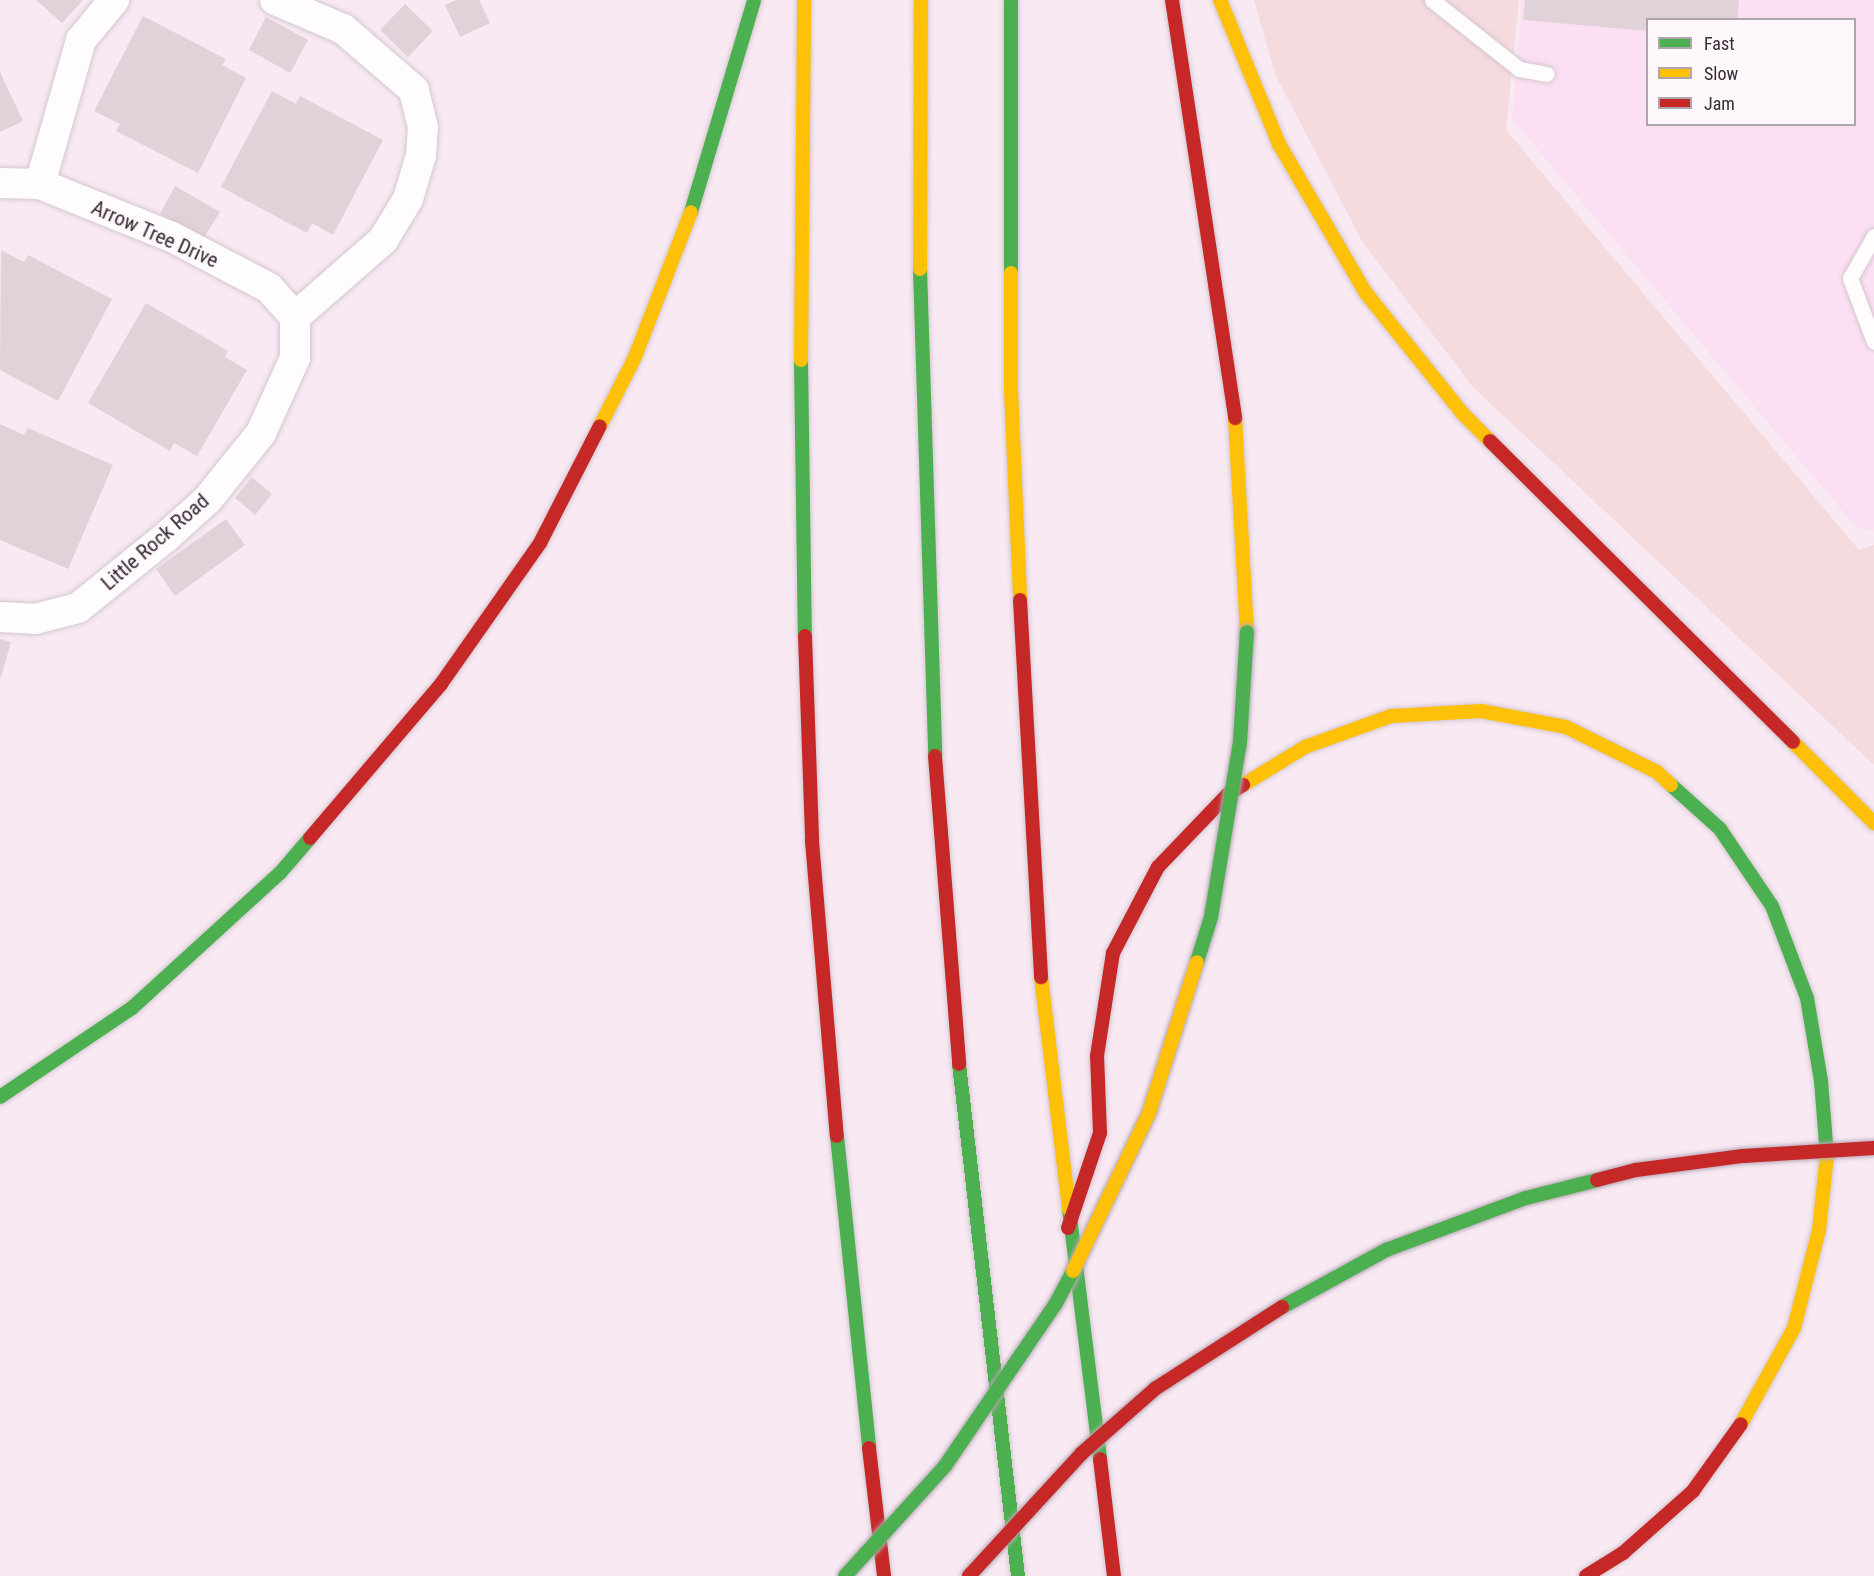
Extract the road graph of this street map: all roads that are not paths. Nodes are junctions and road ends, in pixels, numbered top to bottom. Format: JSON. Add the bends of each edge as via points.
{"nodes":[{"id":1,"x":114,"y":0,"type":"edge"},
{"id":2,"x":275,"y":0,"type":"edge"},
{"id":3,"x":754,"y":0,"type":"edge"},
{"id":4,"x":804,"y":0,"type":"edge"},
{"id":5,"x":921,"y":0,"type":"edge"},
{"id":6,"x":1011,"y":0,"type":"edge"},
{"id":7,"x":1172,"y":0,"type":"edge"},
{"id":8,"x":1220,"y":0,"type":"edge"},
{"id":9,"x":1432,"y":0,"type":"edge"},
{"id":10,"x":1546,"y":74,"type":"dead end"},
{"id":11,"x":0,"y":183,"type":"edge"},
{"id":12,"x":39,"y":184,"type":"junction"},
{"id":13,"x":1874,"y":236,"type":"edge"},
{"id":14,"x":295,"y":317,"type":"junction"},
{"id":15,"x":1874,"y":342,"type":"edge"},
{"id":16,"x":0,"y":617,"type":"edge"},
{"id":17,"x":1874,"y":823,"type":"edge"},
{"id":18,"x":0,"y":1097,"type":"edge"},
{"id":19,"x":1874,"y":1148,"type":"edge"},
{"id":20,"x":1068,"y":1228,"type":"junction"},
{"id":21,"x":845,"y":1576,"type":"edge"},
{"id":22,"x":884,"y":1576,"type":"edge"},
{"id":23,"x":969,"y":1576,"type":"edge"},
{"id":24,"x":1018,"y":1576,"type":"edge"},
{"id":25,"x":1114,"y":1576,"type":"edge"},
{"id":26,"x":1586,"y":1576,"type":"edge"}],
"edges":[{"from":1,"to":12,"type":"street","via":[[81,40]]},
{"from":2,"to":14,"type":"street","via":[[343,28],[374,53],[414,90],[423,127],[421,155],[408,199],[383,240]]},
{"from":3,"to":18,"type":"highway","via":[[694,204],[635,357],[540,543],[441,684],[280,873],[132,1008]]},
{"from":4,"to":22,"type":"highway","via":[[800,484],[812,829],[844,1225]]},
{"from":5,"to":24,"type":"highway","via":[[920,343],[934,740],[965,1141]]},
{"from":6,"to":20,"type":"highway","via":[[1011,390],[1018,592],[1042,992]]},
{"from":7,"to":21,"type":"highway","bridge":true,"via":[[1239,444],[1247,632],[1240,742],[1211,917],[1149,1113],[1055,1305],[945,1466]]},
{"from":8,"to":17,"type":"highway","via":[[1279,144],[1365,292],[1463,414]]},
{"from":9,"to":10,"type":"lane","via":[[1519,69]]},
{"from":11,"to":12,"type":"street","name":"Arrow Tree Drive"},
{"from":12,"to":14,"type":"street","name":"Arrow Tree Drive","via":[[172,237],[260,282]]},
{"from":13,"to":15,"type":"lane","via":[[1850,278]]},
{"from":14,"to":16,"type":"street","name":"Little Rock Road","via":[[295,358],[261,433],[208,498],[78,608],[34,619]]},
{"from":19,"to":23,"type":"highway","bridge":true,"via":[[1754,1155],[1636,1170],[1526,1198],[1386,1250],[1269,1313],[1156,1388],[1082,1453]]},
{"from":20,"to":25,"type":"highway"},
{"from":20,"to":26,"type":"highway","via":[[1100,1133],[1097,1056],[1113,953],[1158,867],[1227,795],[1305,747],[1391,716],[1481,711],[1566,727],[1657,772],[1720,829],[1772,906],[1807,999],[1821,1081],[1827,1152],[1819,1230],[1794,1328],[1743,1421],[1693,1491],[1623,1553]]}]}
